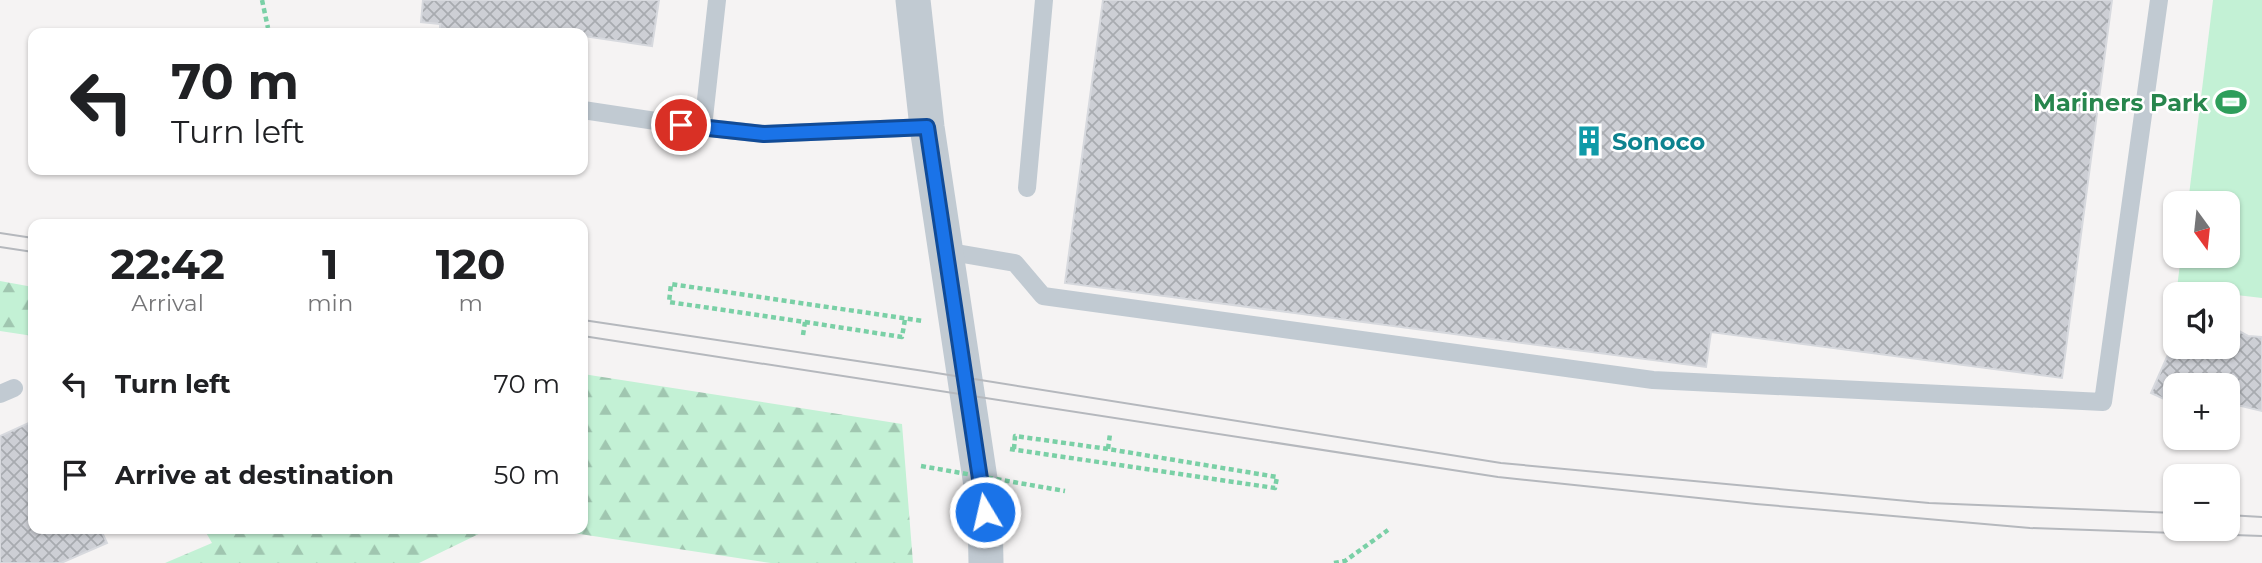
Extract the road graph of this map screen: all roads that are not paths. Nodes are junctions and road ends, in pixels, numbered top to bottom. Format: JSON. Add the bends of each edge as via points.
{"nodes":[{"id":1,"x":717,"y":0,"type":"edge"},
{"id":2,"x":914,"y":0,"type":"edge"},
{"id":3,"x":1044,"y":0,"type":"edge"},
{"id":4,"x":2160,"y":0,"type":"edge"},
{"id":5,"x":588,"y":111,"type":"edge"},
{"id":6,"x":703,"y":127,"type":"junction"},
{"id":7,"x":927,"y":127,"type":"junction"},
{"id":8,"x":1027,"y":188,"type":"dead end"},
{"id":9,"x":945,"y":251,"type":"junction"},
{"id":10,"x":986,"y":563,"type":"edge"}],
"edges":[{"from":1,"to":6,"type":"lane"},
{"from":2,"to":7,"type":"street"},
{"from":3,"to":8,"type":"lane"},
{"from":4,"to":9,"type":"lane","via":[[2103,402],[1640,379],[1043,296],[1015,263]]},
{"from":5,"to":6,"type":"lane"},
{"from":6,"to":7,"type":"lane","via":[[764,134]]},
{"from":7,"to":9,"type":"street"},
{"from":9,"to":10,"type":"street","via":[[985,512]]}]}
